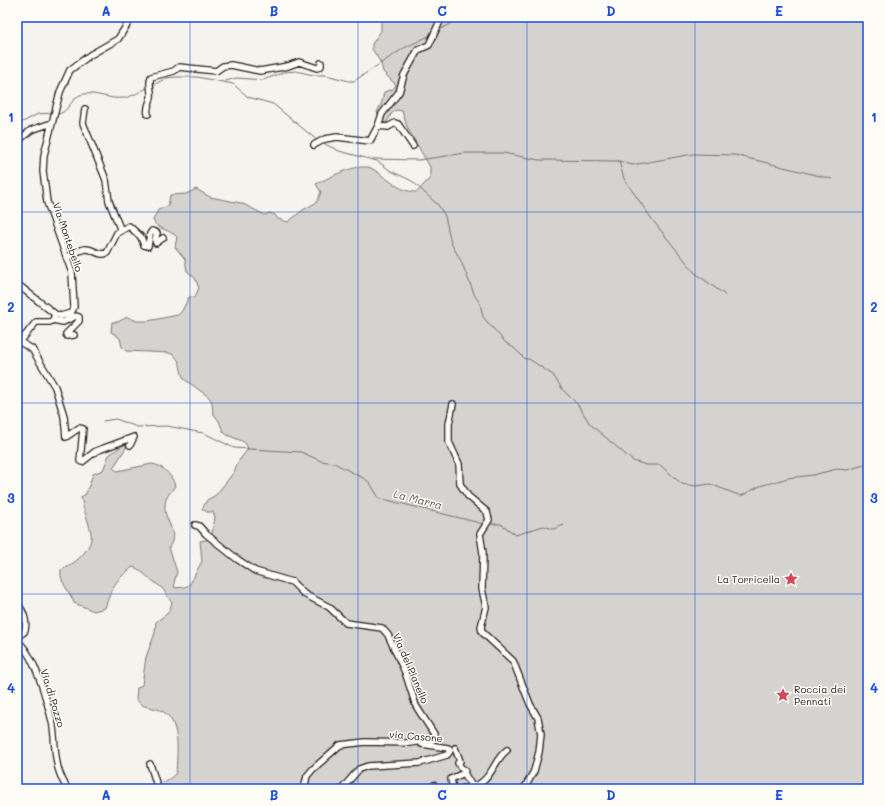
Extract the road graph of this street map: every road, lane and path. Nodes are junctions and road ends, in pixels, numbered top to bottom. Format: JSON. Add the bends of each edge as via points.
{"nodes":[{"id":1,"x":132,"y":17,"type":"edge"},
{"id":2,"x":451,"y":17,"type":"edge"},
{"id":3,"x":321,"y":63,"type":"dead end"},
{"id":4,"x":85,"y":109,"type":"dead end"},
{"id":5,"x":148,"y":114,"type":"dead end"},
{"id":6,"x":53,"y":120,"type":"junction"},
{"id":7,"x":378,"y":126,"type":"junction"},
{"id":8,"x":17,"y":142,"type":"edge"},
{"id":9,"x":318,"y":143,"type":"dead end"},
{"id":10,"x":413,"y":146,"type":"dead end"},
{"id":11,"x":121,"y":231,"type":"junction"},
{"id":12,"x":163,"y":238,"type":"dead end"},
{"id":13,"x":67,"y":258,"type":"junction"},
{"id":14,"x":17,"y":284,"type":"edge"},
{"id":15,"x":54,"y":317,"type":"junction"},
{"id":16,"x":74,"y":335,"type":"dead end"},
{"id":17,"x":18,"y":341,"type":"edge"},
{"id":18,"x":453,"y":404,"type":"dead end"},
{"id":19,"x":130,"y":445,"type":"dead end"},
{"id":20,"x":195,"y":525,"type":"dead end"},
{"id":21,"x":19,"y":606,"type":"edge"},
{"id":22,"x":17,"y":637,"type":"edge"},
{"id":23,"x":17,"y":641,"type":"edge"},
{"id":24,"x":408,"y":743,"type":"junction"},
{"id":25,"x":455,"y":748,"type":"dead end"},
{"id":26,"x":507,"y":750,"type":"dead end"},
{"id":27,"x":150,"y":764,"type":"dead end"},
{"id":28,"x":464,"y":773,"type":"junction"},
{"id":29,"x":473,"y":787,"type":"edge"},
{"id":30,"x":67,"y":789,"type":"edge"},
{"id":31,"x":158,"y":789,"type":"edge"},
{"id":32,"x":304,"y":789,"type":"edge"},
{"id":33,"x":342,"y":789,"type":"edge"},
{"id":34,"x":453,"y":789,"type":"edge"},
{"id":35,"x":461,"y":789,"type":"edge"},
{"id":36,"x":524,"y":789,"type":"edge"}],
"edges":[{"from":1,"to":6,"type":"street","name":"Via Montebello","via":[[118,39],[70,70]]},
{"from":2,"to":7,"type":"street","via":[[441,19],[430,45],[418,50],[404,75],[399,92],[382,114]]},
{"from":3,"to":5,"type":"street","via":[[317,68],[296,62],[260,71],[231,65],[223,66],[216,71],[178,67],[174,71],[150,79]]},
{"from":4,"to":11,"type":"street","via":[[83,123],[106,180],[110,201]]},
{"from":6,"to":8,"type":"street","via":[[31,130]]},
{"from":6,"to":13,"type":"street","name":"Via Montebello","via":[[44,155],[43,171],[50,214]]},
{"from":7,"to":9,"type":"street","via":[[370,141],[337,137]]},
{"from":7,"to":10,"type":"street","via":[[398,124]]},
{"from":11,"to":12,"type":"street","via":[[130,226],[148,246],[152,231],[157,233],[156,243]]},
{"from":11,"to":13,"type":"street","via":[[114,238],[107,253],[100,254],[87,248]]},
{"from":13,"to":15,"type":"street","name":"Via Montebello","via":[[72,273],[74,307],[71,313]]},
{"from":14,"to":15,"type":"street"},
{"from":15,"to":16,"type":"street","via":[[63,322],[78,317],[79,321],[66,334]]},
{"from":15,"to":17,"type":"street","via":[[50,322],[36,322]]},
{"from":17,"to":19,"type":"street","via":[[32,349],[55,387],[64,416],[66,437],[79,428],[83,429],[80,461],[134,437]]},
{"from":18,"to":36,"type":"street","via":[[449,442],[460,464],[460,484],[468,496],[487,512],[489,520],[480,534],[483,553],[482,588],[486,607],[482,632],[513,661],[538,718],[541,734],[534,771]]},
{"from":20,"to":24,"type":"street","name":"Via del Pianello","via":[[236,559],[256,571],[292,582],[304,594],[329,607],[346,623],[375,626],[385,631],[405,672],[416,706],[434,734],[433,740]]},
{"from":21,"to":22,"type":"street","via":[[26,629]]},
{"from":23,"to":30,"type":"street","name":"Via di Pozzo","via":[[24,647],[31,660],[47,701],[57,763]]},
{"from":24,"to":32,"type":"street","name":"via Casone","via":[[365,742],[340,745],[307,776]]},
{"from":24,"to":33,"type":"street","name":"via Casone","via":[[448,748],[450,751],[420,763],[368,766],[359,770]]},
{"from":25,"to":28,"type":"street","via":[[460,761],[458,763]]},
{"from":26,"to":29,"type":"street","via":[[499,756],[484,781]]},
{"from":27,"to":31,"type":"street"},
{"from":28,"to":29,"type":"street"},
{"from":28,"to":34,"type":"street","via":[[451,779]]},
{"from":29,"to":35,"type":"street"}]}
